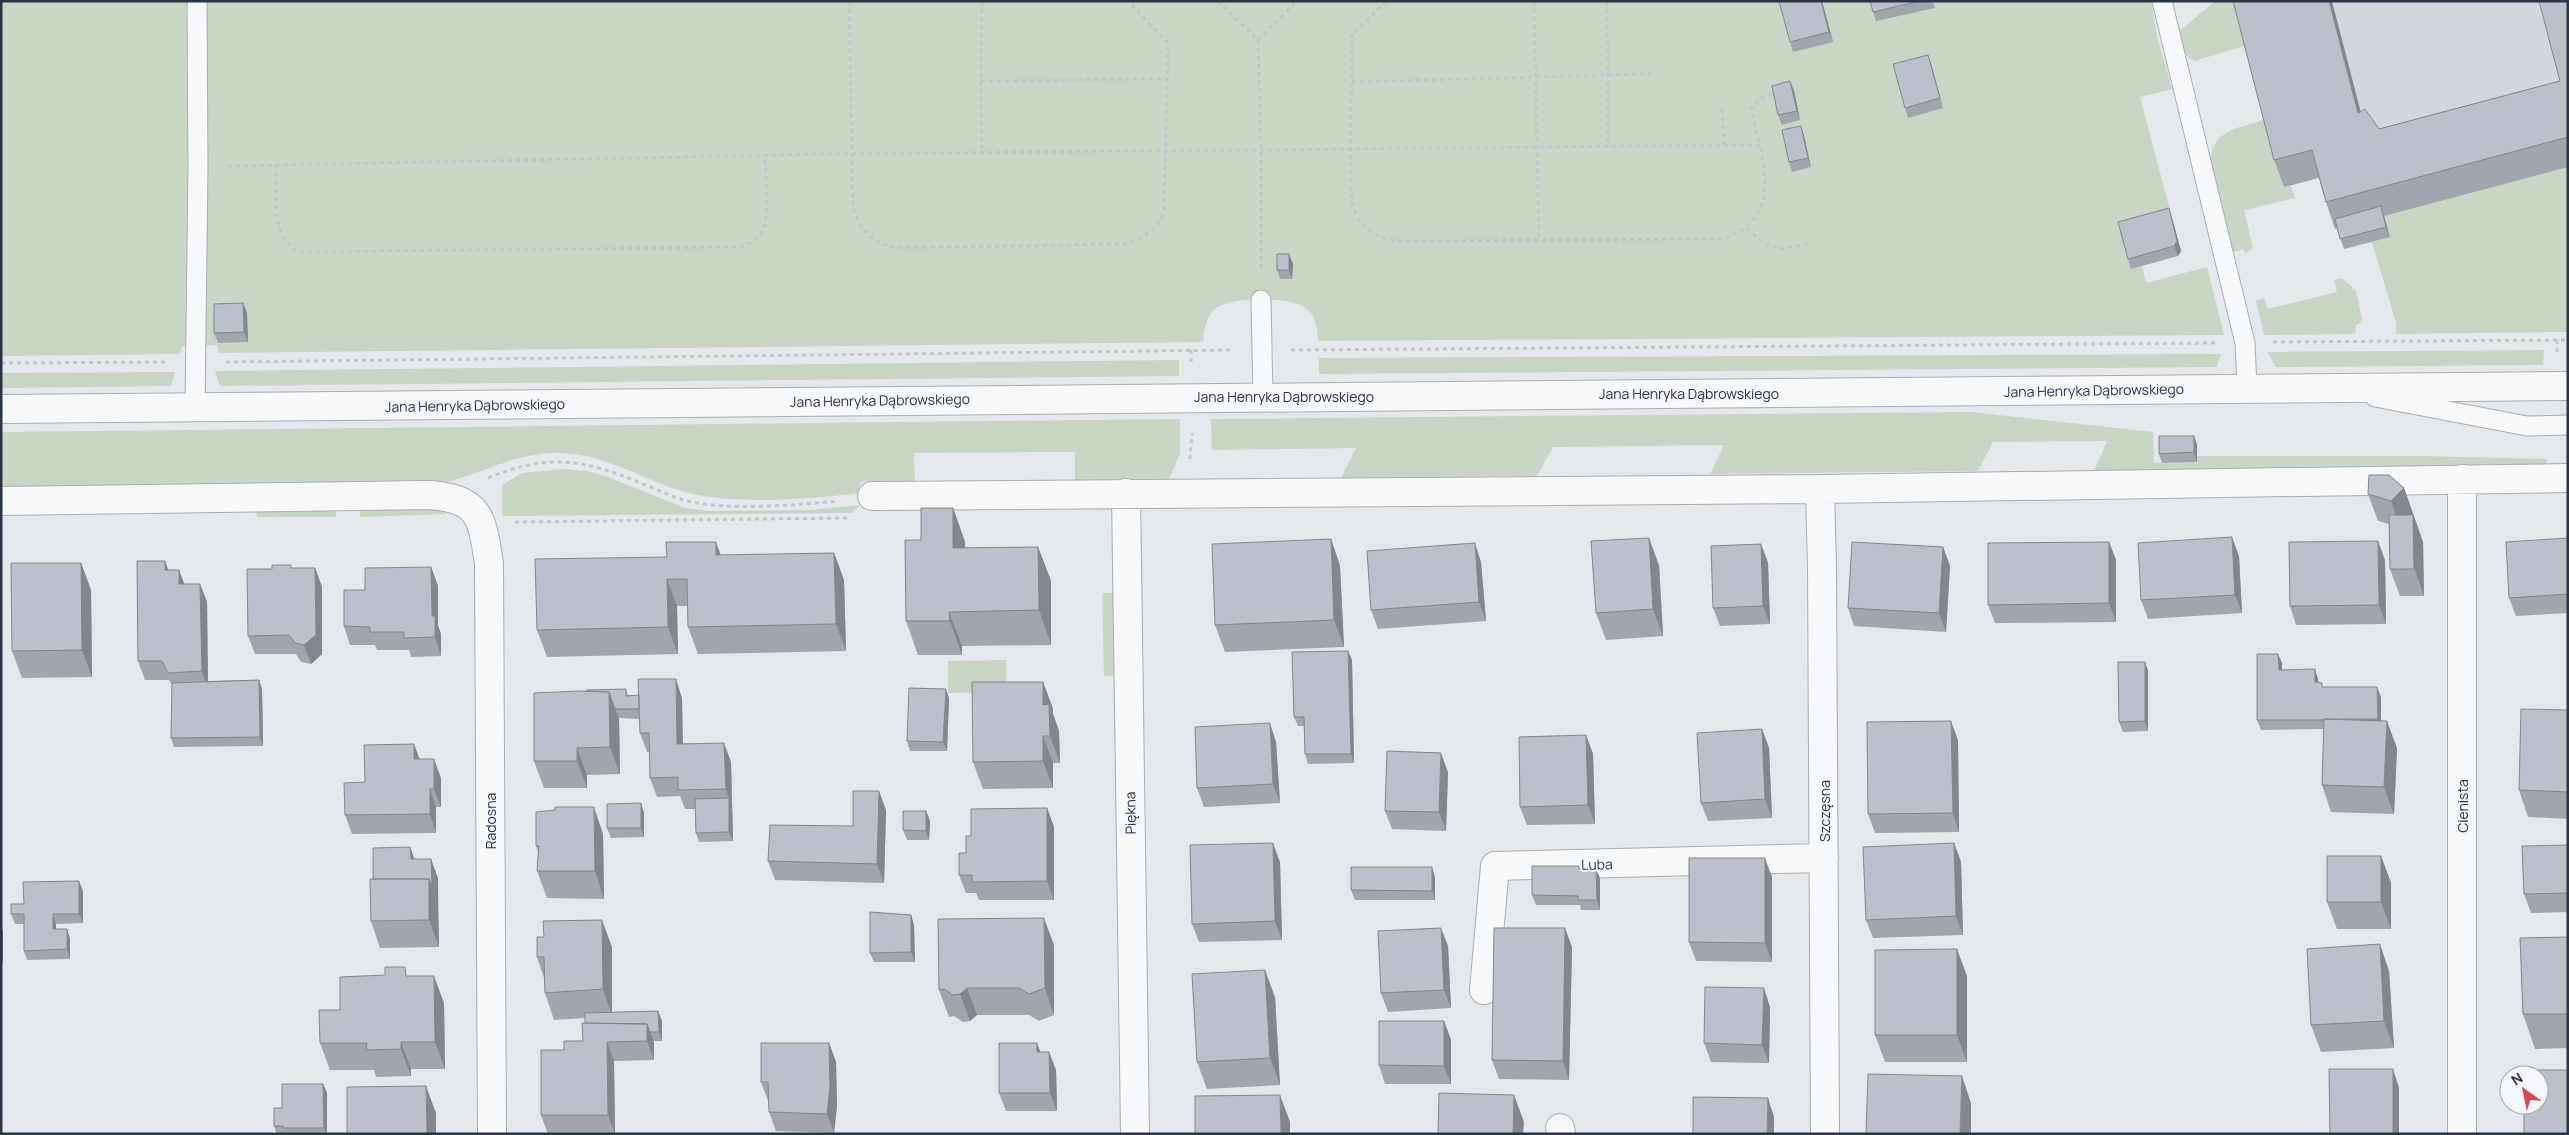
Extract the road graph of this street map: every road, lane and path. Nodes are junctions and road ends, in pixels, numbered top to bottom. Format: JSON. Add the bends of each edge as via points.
{"nodes":[{"id":1,"x":197,"y":1,"type":"edge"},
{"id":2,"x":848,"y":1,"type":"edge"},
{"id":3,"x":982,"y":1,"type":"edge"},
{"id":4,"x":1128,"y":1,"type":"edge"},
{"id":5,"x":1218,"y":1,"type":"edge"},
{"id":6,"x":1296,"y":1,"type":"edge"},
{"id":7,"x":1386,"y":1,"type":"edge"},
{"id":8,"x":1534,"y":1,"type":"edge"},
{"id":9,"x":1606,"y":1,"type":"edge"},
{"id":10,"x":2162,"y":1,"type":"edge"},
{"id":11,"x":1258,"y":40,"type":"junction"},
{"id":12,"x":1650,"y":74,"type":"dead end"},
{"id":13,"x":1608,"y":75,"type":"junction"},
{"id":14,"x":1536,"y":77,"type":"junction"},
{"id":15,"x":1168,"y":79,"type":"junction"},
{"id":16,"x":981,"y":82,"type":"junction"},
{"id":17,"x":1352,"y":82,"type":"junction"},
{"id":18,"x":1774,"y":93,"type":"edge"},
{"id":19,"x":1722,"y":108,"type":"dead end"},
{"id":20,"x":1760,"y":145,"type":"junction"},
{"id":21,"x":1724,"y":146,"type":"junction"},
{"id":22,"x":1608,"y":147,"type":"junction"},
{"id":23,"x":1537,"y":148,"type":"junction"},
{"id":24,"x":1351,"y":150,"type":"junction"},
{"id":25,"x":1167,"y":151,"type":"junction"},
{"id":26,"x":1261,"y":151,"type":"junction"},
{"id":27,"x":982,"y":153,"type":"junction"},
{"id":28,"x":850,"y":154,"type":"junction"},
{"id":29,"x":765,"y":156,"type":"junction"},
{"id":30,"x":276,"y":165,"type":"junction"},
{"id":31,"x":198,"y":167,"type":"junction"},
{"id":32,"x":1748,"y":228,"type":"junction"},
{"id":33,"x":1539,"y":241,"type":"junction"},
{"id":34,"x":1808,"y":243,"type":"dead end"},
{"id":35,"x":1261,"y":300,"type":"joint"},
{"id":36,"x":2557,"y":340,"type":"dead end"},
{"id":37,"x":2568,"y":340,"type":"edge"},
{"id":38,"x":2568,"y":386,"type":"edge"},
{"id":39,"x":2247,"y":387,"type":"junction"},
{"id":40,"x":2324,"y":387,"type":"junction"},
{"id":41,"x":1263,"y":397,"type":"junction"},
{"id":42,"x":195,"y":408,"type":"junction"},
{"id":43,"x":1,"y":409,"type":"edge"},
{"id":44,"x":2568,"y":425,"type":"edge"},
{"id":45,"x":1192,"y":428,"type":"dead end"},
{"id":46,"x":1188,"y":464,"type":"dead end"},
{"id":47,"x":2568,"y":478,"type":"edge"},
{"id":48,"x":2462,"y":479,"type":"junction"},
{"id":49,"x":1820,"y":489,"type":"junction"},
{"id":50,"x":1126,"y":493,"type":"junction"},
{"id":51,"x":445,"y":496,"type":"junction"},
{"id":52,"x":1,"y":501,"type":"edge"},
{"id":53,"x":864,"y":507,"type":"junction"},
{"id":54,"x":509,"y":522,"type":"dead end"},
{"id":55,"x":1824,"y":858,"type":"junction"},
{"id":56,"x":1484,"y":990,"type":"dead end"},
{"id":57,"x":492,"y":1134,"type":"edge"},
{"id":58,"x":1135,"y":1134,"type":"edge"},
{"id":59,"x":1825,"y":1134,"type":"edge"},
{"id":60,"x":2462,"y":1134,"type":"edge"}],
"edges":[{"from":1,"to":31,"type":"lane"},
{"from":2,"to":28,"type":"path"},
{"from":3,"to":16,"type":"path"},
{"from":4,"to":15,"type":"path","via":[[1168,43]]},
{"from":5,"to":11,"type":"path"},
{"from":6,"to":11,"type":"path"},
{"from":7,"to":17,"type":"path","via":[[1352,35]]},
{"from":8,"to":14,"type":"path"},
{"from":9,"to":13,"type":"path"},
{"from":10,"to":39,"type":"lane","via":[[2245,343]]},
{"from":11,"to":26,"type":"path"},
{"from":12,"to":13,"type":"path"},
{"from":13,"to":14,"type":"path"},
{"from":13,"to":22,"type":"path"},
{"from":14,"to":17,"type":"path"},
{"from":14,"to":23,"type":"path"},
{"from":15,"to":16,"type":"path"},
{"from":15,"to":25,"type":"path"},
{"from":16,"to":27,"type":"path"},
{"from":17,"to":24,"type":"path"},
{"from":18,"to":20,"type":"path","via":[[1761,98],[1751,109]]},
{"from":19,"to":21,"type":"path"},
{"from":20,"to":21,"type":"path"},
{"from":20,"to":32,"type":"path","via":[[1765,182],[1763,202],[1758,216]]},
{"from":21,"to":22,"type":"path"},
{"from":22,"to":23,"type":"path"},
{"from":23,"to":24,"type":"path"},
{"from":23,"to":33,"type":"path"},
{"from":24,"to":26,"type":"path"},
{"from":24,"to":33,"type":"path","via":[[1351,200],[1364,227],[1373,234],[1399,241]]},
{"from":25,"to":26,"type":"path"},
{"from":25,"to":27,"type":"path"},
{"from":25,"to":28,"type":"path","via":[[1164,213],[1157,227],[1126,244],[895,248],[866,234],[858,222],[853,208]]},
{"from":26,"to":35,"type":"path"},
{"from":27,"to":28,"type":"path"},
{"from":28,"to":29,"type":"path"},
{"from":29,"to":30,"type":"path"},
{"from":29,"to":30,"type":"path","via":[[766,220],[762,232],[753,242],[740,247],[299,252],[289,247],[278,227]]},
{"from":30,"to":31,"type":"path"},
{"from":31,"to":42,"type":"lane"},
{"from":32,"to":33,"type":"path","via":[[1723,239]]},
{"from":32,"to":34,"type":"path","via":[[1763,244],[1773,248],[1786,250]]},
{"from":35,"to":41,"type":"lane"},
{"from":36,"to":37,"type":"path"},
{"from":38,"to":40,"type":"street","name":"Jana Henryka Dąbrowskiego"},
{"from":39,"to":40,"type":"street","name":"Jana Henryka Dąbrowskiego"},
{"from":39,"to":41,"type":"street","name":"Jana Henryka Dąbrowskiego"},
{"from":40,"to":44,"type":"lane","via":[[2528,426]]},
{"from":41,"to":42,"type":"street","name":"Jana Henryka Dąbrowskiego"},
{"from":42,"to":43,"type":"street","name":"Jana Henryka Dąbrowskiego"},
{"from":45,"to":46,"type":"path","via":[[1192,456]]},
{"from":47,"to":48,"type":"street"},
{"from":48,"to":49,"type":"street"},
{"from":48,"to":60,"type":"street","name":"Cienista"},
{"from":49,"to":50,"type":"street"},
{"from":49,"to":55,"type":"street","name":"Szczęsna"},
{"from":50,"to":53,"type":"street"},
{"from":50,"to":58,"type":"street","name":"Piękna"},
{"from":51,"to":52,"type":"street"},
{"from":51,"to":53,"type":"path","via":[[526,464],[561,461],[612,471],[686,500],[709,504]]},
{"from":51,"to":57,"type":"street","name":"Radosna","via":[[463,501],[474,510],[484,530],[489,564]]},
{"from":53,"to":54,"type":"path"},
{"from":55,"to":56,"type":"street","name":"Luba","via":[[1496,866]]},
{"from":55,"to":59,"type":"street","name":"Szczęsna"}]}
